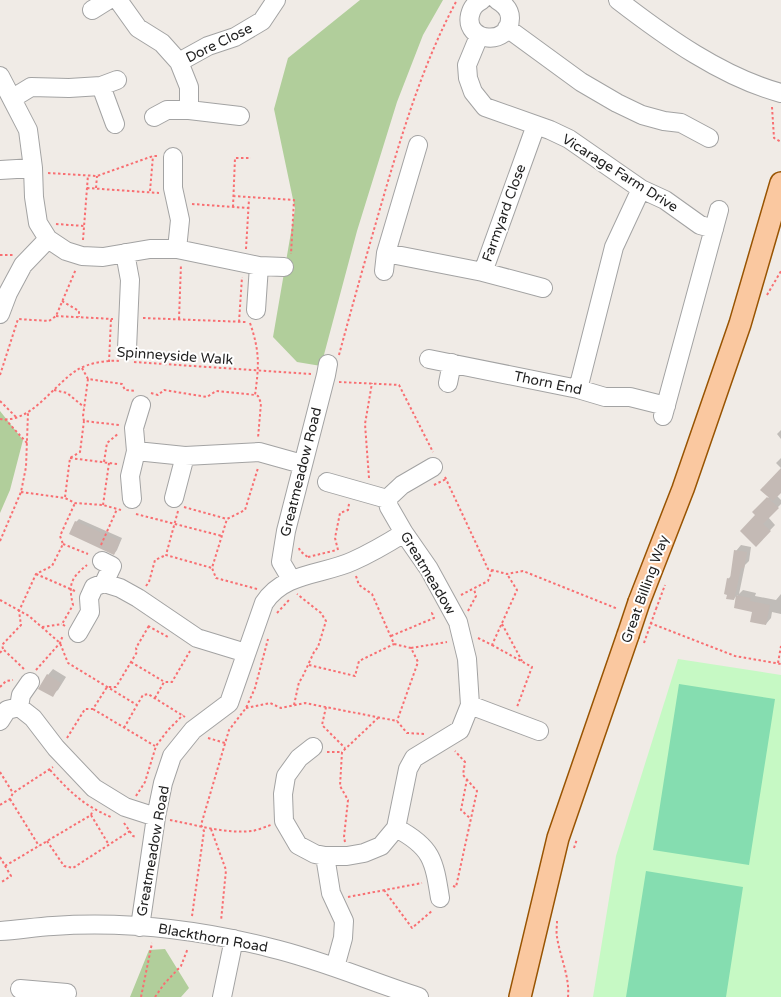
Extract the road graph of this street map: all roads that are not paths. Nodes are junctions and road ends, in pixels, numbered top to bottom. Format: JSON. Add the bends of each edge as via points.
{"nodes":[{"id":1,"x":108,"y":0,"type":"edge"},
{"id":2,"x":118,"y":0,"type":"edge"},
{"id":3,"x":276,"y":0,"type":"edge"},
{"id":4,"x":482,"y":0,"type":"edge"},
{"id":5,"x":498,"y":0,"type":"edge"},
{"id":6,"x":627,"y":3,"type":"edge"},
{"id":7,"x":92,"y":10,"type":"dead end"},
{"id":8,"x":507,"y":28,"type":"junction"},
{"id":9,"x":479,"y":36,"type":"junction"},
{"id":10,"x":179,"y":62,"type":"junction"},
{"id":11,"x":0,"y":76,"type":"edge"},
{"id":12,"x":775,"y":91,"type":"edge"},
{"id":13,"x":13,"y":98,"type":"junction"},
{"id":14,"x":189,"y":110,"type":"junction"},
{"id":15,"x":240,"y":116,"type":"dead end"},
{"id":16,"x":154,"y":118,"type":"dead end"},
{"id":17,"x":115,"y":124,"type":"dead end"},
{"id":18,"x":536,"y":125,"type":"junction"},
{"id":19,"x":709,"y":138,"type":"dead end"},
{"id":20,"x":418,"y":145,"type":"dead end"},
{"id":21,"x":173,"y":157,"type":"road end"},
{"id":22,"x":0,"y":170,"type":"edge"},
{"id":23,"x":33,"y":170,"type":"junction"},
{"id":24,"x":641,"y":189,"type":"junction"},
{"id":25,"x":780,"y":192,"type":"edge"},
{"id":26,"x":718,"y":210,"type":"dead end"},
{"id":27,"x":714,"y":230,"type":"junction"},
{"id":28,"x":48,"y":239,"type":"junction"},
{"id":29,"x":179,"y":250,"type":"junction"},
{"id":30,"x":125,"y":253,"type":"junction"},
{"id":31,"x":386,"y":253,"type":"junction"},
{"id":32,"x":249,"y":264,"type":"junction"},
{"id":33,"x":284,"y":267,"type":"road end"},
{"id":34,"x":384,"y":271,"type":"dead end"},
{"id":35,"x":483,"y":272,"type":"junction"},
{"id":36,"x":543,"y":288,"type":"dead end"},
{"id":37,"x":256,"y":310,"type":"dead end"},
{"id":38,"x":0,"y":314,"type":"edge"},
{"id":39,"x":128,"y":358,"type":"road end"},
{"id":40,"x":429,"y":358,"type":"dead end"},
{"id":41,"x":452,"y":363,"type":"junction"},
{"id":42,"x":327,"y":369,"type":"road end"},
{"id":43,"x":448,"y":383,"type":"dead end"},
{"id":44,"x":578,"y":389,"type":"junction"},
{"id":45,"x":145,"y":397,"type":"road end"},
{"id":46,"x":185,"y":456,"type":"junction"},
{"id":47,"x":134,"y":458,"type":"junction"},
{"id":48,"x":302,"y":464,"type":"junction"},
{"id":49,"x":433,"y":467,"type":"dead end"},
{"id":50,"x":328,"y":482,"type":"dead end"},
{"id":51,"x":174,"y":498,"type":"dead end"},
{"id":52,"x":387,"y":499,"type":"junction"},
{"id":53,"x":132,"y":508,"type":"road end"},
{"id":54,"x":404,"y":533,"type":"junction"},
{"id":55,"x":95,"y":557,"type":"road end"},
{"id":56,"x":104,"y":583,"type":"junction"},
{"id":57,"x":293,"y":586,"type":"junction"},
{"id":58,"x":78,"y":632,"type":"dead end"},
{"id":59,"x":246,"y":653,"type":"junction"},
{"id":60,"x":30,"y":682,"type":"road end"},
{"id":61,"x":470,"y":704,"type":"junction"},
{"id":62,"x":18,"y":707,"type":"junction"},
{"id":63,"x":0,"y":721,"type":"edge"},
{"id":64,"x":540,"y":731,"type":"dead end"},
{"id":65,"x":313,"y":747,"type":"dead end"},
{"id":66,"x":156,"y":817,"type":"junction"},
{"id":67,"x":396,"y":828,"type":"junction"},
{"id":68,"x":325,"y":856,"type":"junction"},
{"id":69,"x":440,"y":898,"type":"road end"},
{"id":70,"x":147,"y":928,"type":"junction"},
{"id":71,"x":0,"y":931,"type":"edge"},
{"id":72,"x":227,"y":938,"type":"junction"},
{"id":73,"x":335,"y":966,"type":"junction"},
{"id":74,"x":20,"y":989,"type":"dead end"},
{"id":75,"x":60,"y":994,"type":"edge"},
{"id":76,"x":222,"y":997,"type":"edge"},
{"id":77,"x":419,"y":997,"type":"edge"},
{"id":78,"x":520,"y":997,"type":"edge"}],
"edges":[{"from":1,"to":7,"type":"street"},
{"from":2,"to":10,"type":"street","name":"Dore Close","via":[[138,28],[162,44]]},
{"from":3,"to":10,"type":"street","name":"Dore Close","via":[[262,21]]},
{"from":4,"to":9,"type":"street","via":[[472,8],[470,18]]},
{"from":5,"to":8,"type":"street","via":[[508,10]]},
{"from":6,"to":12,"type":"street","via":[[668,37],[713,64]]},
{"from":8,"to":9,"type":"street","via":[[497,37]]},
{"from":8,"to":19,"type":"street","via":[[581,82],[617,102],[642,114],[681,123]]},
{"from":9,"to":18,"type":"street","name":"Vicarage Farm Drive","via":[[467,65],[474,92],[485,107]]},
{"from":10,"to":14,"type":"street","name":"Dore Close","via":[[189,86]]},
{"from":11,"to":13,"type":"street"},
{"from":13,"to":17,"type":"street","via":[[32,87],[69,88],[109,83]]},
{"from":13,"to":23,"type":"street","via":[[28,130]]},
{"from":14,"to":15,"type":"street"},
{"from":14,"to":16,"type":"street","via":[[167,110]]},
{"from":18,"to":24,"type":"street","name":"Vicarage Farm Drive","via":[[569,139]]},
{"from":18,"to":35,"type":"street","name":"Farmyard Close"},
{"from":20,"to":31,"type":"street"},
{"from":21,"to":29,"type":"street","via":[[180,220]]},
{"from":22,"to":23,"type":"street"},
{"from":23,"to":28,"type":"street","via":[[38,224]]},
{"from":24,"to":27,"type":"street","name":"Vicarage Farm Drive"},
{"from":24,"to":44,"type":"street","via":[[614,247]]},
{"from":25,"to":78,"type":"main road","name":"Great Billing Way","bridge":true,"via":[[648,606],[558,838]]},
{"from":26,"to":27,"type":"street"},
{"from":27,"to":44,"type":"street","name":"Thorn End","via":[[665,411],[630,397],[606,397]]},
{"from":28,"to":30,"type":"street","via":[[66,251],[82,256]]},
{"from":28,"to":38,"type":"street","via":[[23,266]]},
{"from":29,"to":30,"type":"street","via":[[150,249]]},
{"from":29,"to":32,"type":"street"},
{"from":30,"to":39,"type":"street","via":[[130,280],[120,318]]},
{"from":31,"to":34,"type":"street"},
{"from":31,"to":35,"type":"street","name":"Farmyard Close"},
{"from":32,"to":33,"type":"street"},
{"from":32,"to":37,"type":"street"},
{"from":35,"to":36,"type":"street"},
{"from":40,"to":41,"type":"street","name":"Thorn End"},
{"from":41,"to":43,"type":"street"},
{"from":41,"to":44,"type":"street","name":"Thorn End"},
{"from":42,"to":48,"type":"street","name":"Greatmeadow Road"},
{"from":45,"to":47,"type":"street","via":[[134,428]]},
{"from":46,"to":47,"type":"street"},
{"from":46,"to":48,"type":"street","via":[[259,452]]},
{"from":46,"to":51,"type":"street"},
{"from":47,"to":53,"type":"street","via":[[130,476]]},
{"from":48,"to":57,"type":"street","name":"Greatmeadow Road","via":[[281,562]]},
{"from":49,"to":52,"type":"street","via":[[402,485]]},
{"from":50,"to":52,"type":"street"},
{"from":52,"to":54,"type":"street","name":"Greatmeadow"},
{"from":54,"to":57,"type":"street","via":[[343,559]]},
{"from":54,"to":61,"type":"street","name":"Greatmeadow","via":[[429,569],[460,633],[467,659]]},
{"from":55,"to":56,"type":"street","via":[[112,566]]},
{"from":56,"to":58,"type":"street","via":[[94,587],[89,598],[90,612]]},
{"from":56,"to":59,"type":"street","via":[[138,598],[197,638]]},
{"from":57,"to":59,"type":"street","name":"Greatmeadow Road","via":[[268,596]]},
{"from":59,"to":66,"type":"street","name":"Greatmeadow Road","via":[[229,703],[193,730],[172,756]]},
{"from":60,"to":62,"type":"street"},
{"from":61,"to":64,"type":"street"},
{"from":61,"to":67,"type":"street","name":"Greatmeadow","via":[[460,730],[414,758],[408,769]]},
{"from":62,"to":63,"type":"street","via":[[7,710]]},
{"from":62,"to":66,"type":"street","via":[[33,718],[94,788],[128,816]]},
{"from":65,"to":68,"type":"street","via":[[299,758],[286,776],[284,821],[298,845]]},
{"from":66,"to":70,"type":"street","name":"Greatmeadow Road"},
{"from":67,"to":68,"type":"street","via":[[380,846],[364,853]]},
{"from":67,"to":69,"type":"street","via":[[412,836],[433,860]]},
{"from":68,"to":73,"type":"street","via":[[331,893],[344,921]]},
{"from":70,"to":71,"type":"street","name":"Blackthorn Road","via":[[54,926]]},
{"from":70,"to":72,"type":"street","name":"Blackthorn Road"},
{"from":72,"to":73,"type":"street","name":"Blackthorn Road"},
{"from":72,"to":76,"type":"street"},
{"from":73,"to":77,"type":"street","name":"Blackthorn Road"},
{"from":74,"to":75,"type":"street"}]}
